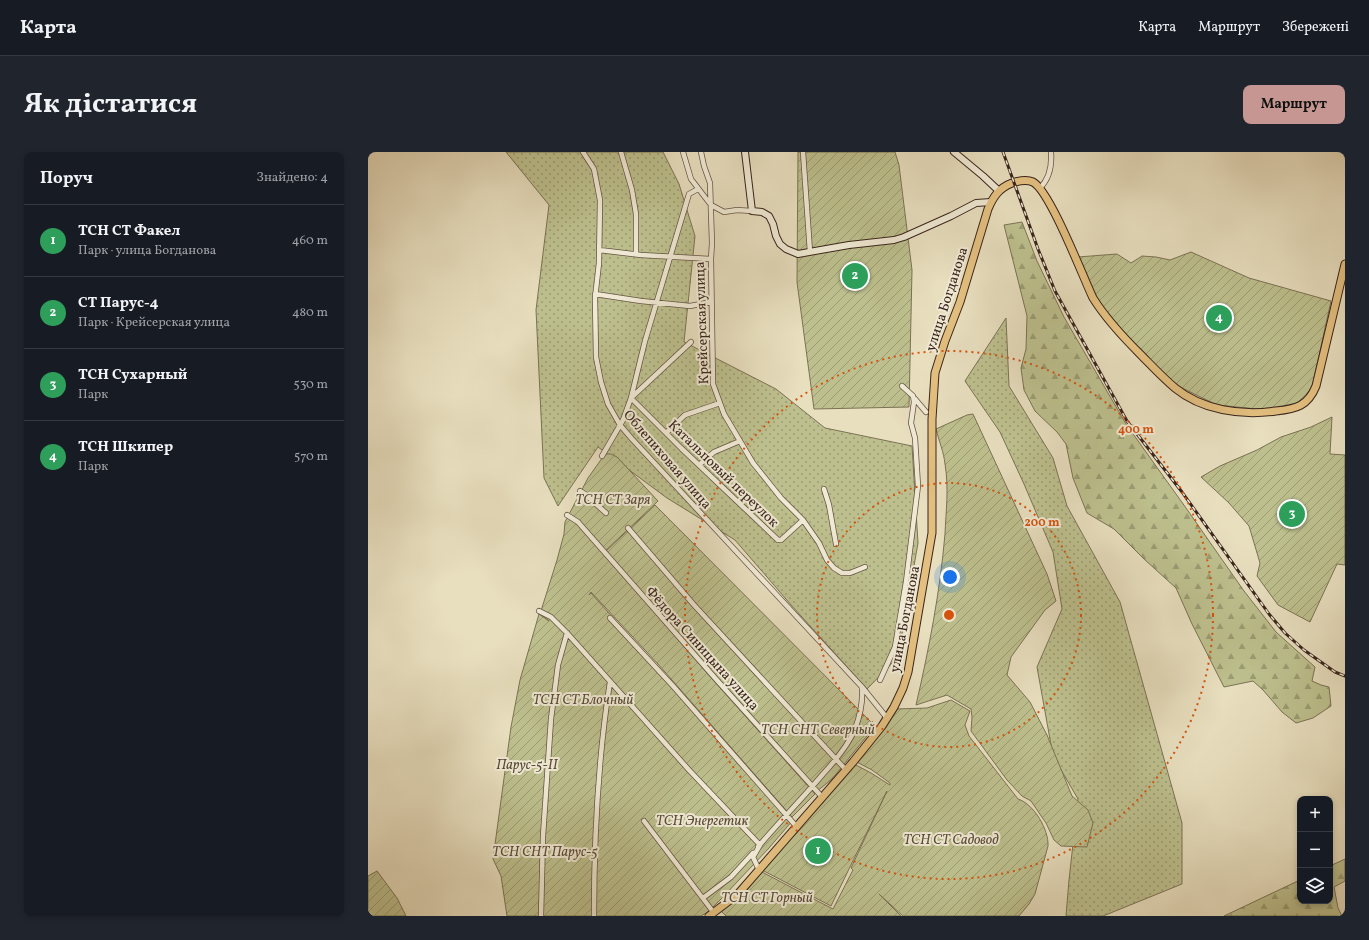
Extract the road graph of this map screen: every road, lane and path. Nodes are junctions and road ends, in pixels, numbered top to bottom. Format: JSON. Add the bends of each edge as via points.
{"nodes":[{"id":1,"x":583,"y":152,"type":"edge"},
{"id":2,"x":621,"y":152,"type":"edge"},
{"id":3,"x":683,"y":152,"type":"edge"},
{"id":4,"x":701,"y":152,"type":"edge"},
{"id":5,"x":745,"y":152,"type":"edge"},
{"id":6,"x":803,"y":152,"type":"edge"},
{"id":7,"x":954,"y":152,"type":"edge"},
{"id":8,"x":1051,"y":152,"type":"edge"},
{"id":9,"x":1040,"y":188,"type":"junction"},
{"id":10,"x":698,"y":189,"type":"junction"},
{"id":11,"x":999,"y":191,"type":"junction"},
{"id":12,"x":991,"y":202,"type":"junction"},
{"id":13,"x":711,"y":205,"type":"junction"},
{"id":14,"x":752,"y":211,"type":"junction"},
{"id":15,"x":599,"y":250,"type":"junction"},
{"id":16,"x":810,"y":252,"type":"junction"},
{"id":17,"x":636,"y":254,"type":"junction"},
{"id":18,"x":670,"y":257,"type":"junction"},
{"id":19,"x":711,"y":259,"type":"junction"},
{"id":20,"x":1345,"y":264,"type":"edge"},
{"id":21,"x":595,"y":294,"type":"junction"},
{"id":22,"x":711,"y":302,"type":"junction"},
{"id":23,"x":656,"y":303,"type":"junction"},
{"id":24,"x":691,"y":342,"type":"dead end"},
{"id":25,"x":902,"y":386,"type":"dead end"},
{"id":26,"x":913,"y":396,"type":"junction"},
{"id":27,"x":631,"y":398,"type":"junction"},
{"id":28,"x":720,"y":403,"type":"junction"},
{"id":29,"x":926,"y":412,"type":"dead end"},
{"id":30,"x":620,"y":425,"type":"junction"},
{"id":31,"x":666,"y":433,"type":"junction"},
{"id":32,"x":740,"y":441,"type":"junction"},
{"id":33,"x":602,"y":456,"type":"dead end"},
{"id":34,"x":699,"y":465,"type":"junction"},
{"id":35,"x":824,"y":488,"type":"dead end"},
{"id":36,"x":580,"y":490,"type":"dead end"},
{"id":37,"x":606,"y":513,"type":"dead end"},
{"id":38,"x":567,"y":515,"type":"dead end"},
{"id":39,"x":803,"y":520,"type":"junction"},
{"id":40,"x":628,"y":528,"type":"dead end"},
{"id":41,"x":836,"y":544,"type":"dead end"},
{"id":42,"x":865,"y":567,"type":"dead end"},
{"id":43,"x":539,"y":611,"type":"dead end"},
{"id":44,"x":610,"y":618,"type":"dead end"},
{"id":45,"x":567,"y":633,"type":"junction"},
{"id":46,"x":880,"y":680,"type":"dead end"},
{"id":47,"x":610,"y":682,"type":"junction"},
{"id":48,"x":862,"y":687,"type":"junction"},
{"id":49,"x":887,"y":718,"type":"junction"},
{"id":50,"x":835,"y":760,"type":"junction"},
{"id":51,"x":846,"y":770,"type":"junction"},
{"id":52,"x":814,"y":786,"type":"junction"},
{"id":53,"x":822,"y":797,"type":"junction"},
{"id":54,"x":786,"y":816,"type":"junction"},
{"id":55,"x":644,"y":821,"type":"dead end"},
{"id":56,"x":796,"y":826,"type":"junction"},
{"id":57,"x":760,"y":845,"type":"junction"},
{"id":58,"x":759,"y":870,"type":"junction"},
{"id":59,"x":703,"y":898,"type":"junction"},
{"id":60,"x":711,"y":914,"type":"edge"},
{"id":61,"x":541,"y":916,"type":"edge"},
{"id":62,"x":594,"y":916,"type":"edge"}],
"edges":[{"from":1,"to":15,"type":"street","name":"Облепиховая улица","via":[[594,169],[600,200]]},
{"from":2,"to":17,"type":"street","via":[[636,214]]},
{"from":3,"to":10,"type":"street"},
{"from":4,"to":13,"type":"street","name":"Крейсерская улица","via":[[710,184]]},
{"from":5,"to":14,"type":"street"},
{"from":6,"to":16,"type":"street"},
{"from":7,"to":11,"type":"street"},
{"from":8,"to":9,"type":"street","via":[[1048,177]]},
{"from":9,"to":11,"type":"main road","name":"улица Богданова","via":[[1025,180],[1007,185]]},
{"from":9,"to":20,"type":"main road","via":[[1101,311],[1123,337],[1176,388],[1195,400],[1215,408],[1268,412],[1287,410],[1306,403],[1316,386]]},
{"from":10,"to":13,"type":"street"},
{"from":10,"to":18,"type":"street","via":[[689,194]]},
{"from":11,"to":12,"type":"main road","name":"улица Богданова"},
{"from":12,"to":16,"type":"street","via":[[976,203],[894,240]]},
{"from":12,"to":49,"type":"main road","name":"улица Богданова","via":[[935,373],[930,546],[908,672],[903,688]]},
{"from":13,"to":14,"type":"street","via":[[724,212]]},
{"from":13,"to":19,"type":"street","name":"Крейсерская улица"},
{"from":14,"to":16,"type":"street","via":[[769,216],[780,244],[786,249],[798,254]]},
{"from":15,"to":17,"type":"street"},
{"from":15,"to":21,"type":"street","name":"Облепиховая улица"},
{"from":17,"to":18,"type":"street"},
{"from":18,"to":19,"type":"street"},
{"from":18,"to":23,"type":"street"},
{"from":19,"to":22,"type":"street","name":"Крейсерская улица"},
{"from":21,"to":23,"type":"street"},
{"from":21,"to":30,"type":"street","name":"Облепиховая улица","via":[[596,357],[608,404]]},
{"from":22,"to":23,"type":"street","via":[[690,306]]},
{"from":22,"to":28,"type":"street","name":"Крейсерская улица","via":[[713,384]]},
{"from":23,"to":27,"type":"street"},
{"from":24,"to":27,"type":"street"},
{"from":25,"to":26,"type":"street"},
{"from":26,"to":29,"type":"street"},
{"from":26,"to":46,"type":"street","via":[[911,423],[915,438],[918,486],[913,536],[895,647]]},
{"from":27,"to":30,"type":"street"},
{"from":27,"to":31,"type":"street","name":"Катальповый переулок"},
{"from":28,"to":31,"type":"street","via":[[685,415]]},
{"from":28,"to":32,"type":"street","name":"Крейсерская улица"},
{"from":30,"to":33,"type":"street"},
{"from":30,"to":48,"type":"street","name":"Облепиховая улица"},
{"from":31,"to":34,"type":"street","name":"Катальповый переулок"},
{"from":32,"to":34,"type":"street","via":[[714,452]]},
{"from":32,"to":39,"type":"street","name":"Крейсерская улица","via":[[753,463],[781,498]]},
{"from":34,"to":39,"type":"street","name":"Катальповый переулок","via":[[778,540]]},
{"from":35,"to":41,"type":"street"},
{"from":36,"to":37,"type":"street"},
{"from":38,"to":52,"type":"street","name":"Фёдора Синицына улица","via":[[578,522]]},
{"from":39,"to":42,"type":"street","name":"Крейсерская улица","via":[[834,568],[842,573],[850,573]]},
{"from":40,"to":50,"type":"street","via":[[694,605]]},
{"from":43,"to":45,"type":"street","via":[[552,617]]},
{"from":44,"to":54,"type":"street"},
{"from":45,"to":47,"type":"street"},
{"from":45,"to":61,"type":"street","via":[[558,665],[551,719],[543,836]]},
{"from":47,"to":57,"type":"street"},
{"from":47,"to":62,"type":"street","via":[[602,728]]},
{"from":48,"to":49,"type":"street","name":"Облепиховая улица"},
{"from":48,"to":50,"type":"street","via":[[863,699],[855,729]]},
{"from":49,"to":51,"type":"main road","name":"улица Богданова"},
{"from":50,"to":51,"type":"street"},
{"from":50,"to":52,"type":"street"},
{"from":51,"to":53,"type":"main road","name":"улица Богданова"},
{"from":52,"to":53,"type":"street","name":"Фёдора Синицына улица"},
{"from":52,"to":54,"type":"street"},
{"from":53,"to":56,"type":"main road","name":"улица Богданова"},
{"from":54,"to":56,"type":"street"},
{"from":54,"to":57,"type":"street"},
{"from":55,"to":59,"type":"street"},
{"from":56,"to":58,"type":"main road","name":"улица Богданова"},
{"from":57,"to":58,"type":"street","via":[[753,857]]},
{"from":57,"to":59,"type":"street","via":[[724,884]]},
{"from":58,"to":60,"type":"main road","name":"улица Богданова","via":[[738,894]]},
{"from":59,"to":60,"type":"street"}]}
